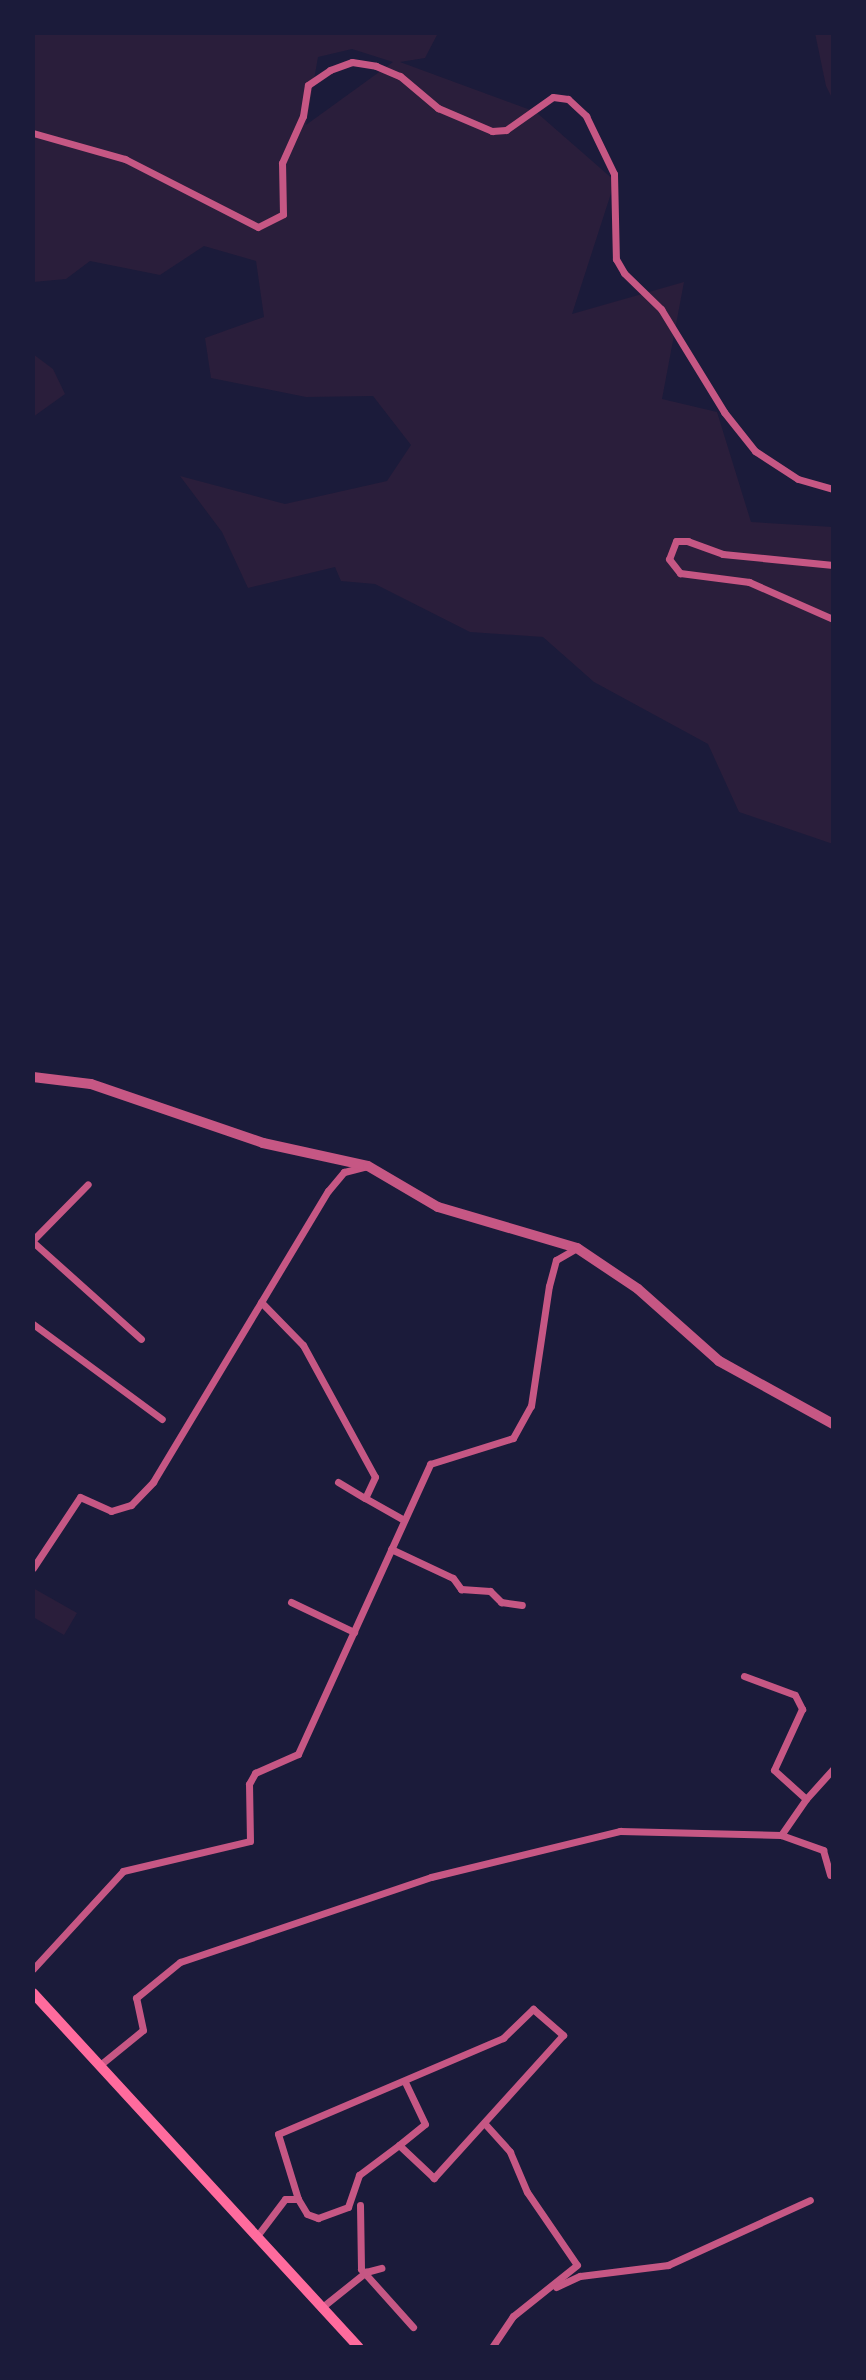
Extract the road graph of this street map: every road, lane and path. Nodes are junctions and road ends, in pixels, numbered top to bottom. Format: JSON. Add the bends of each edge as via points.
{"nodes":[{"id":1,"x":33,"y":133,"type":"edge"},
{"id":2,"x":833,"y":489,"type":"edge"},
{"id":3,"x":833,"y":565,"type":"edge"},
{"id":4,"x":833,"y":619,"type":"edge"},
{"id":5,"x":33,"y":1077,"type":"edge"},
{"id":6,"x":368,"y":1166,"type":"junction"},
{"id":7,"x":88,"y":1184,"type":"dead end"},
{"id":8,"x":33,"y":1241,"type":"edge"},
{"id":9,"x":577,"y":1248,"type":"junction"},
{"id":10,"x":261,"y":1303,"type":"junction"},
{"id":11,"x":33,"y":1324,"type":"edge"},
{"id":12,"x":141,"y":1339,"type":"dead end"},
{"id":13,"x":162,"y":1419,"type":"dead end"},
{"id":14,"x":833,"y":1424,"type":"edge"},
{"id":15,"x":338,"y":1482,"type":"dead end"},
{"id":16,"x":365,"y":1497,"type":"junction"},
{"id":17,"x":404,"y":1520,"type":"junction"},
{"id":18,"x":391,"y":1549,"type":"junction"},
{"id":19,"x":33,"y":1568,"type":"edge"},
{"id":20,"x":291,"y":1602,"type":"dead end"},
{"id":21,"x":522,"y":1605,"type":"dead end"},
{"id":22,"x":354,"y":1632,"type":"junction"},
{"id":23,"x":744,"y":1676,"type":"dead end"},
{"id":24,"x":833,"y":1769,"type":"edge"},
{"id":25,"x":806,"y":1799,"type":"junction"},
{"id":26,"x":781,"y":1835,"type":"junction"},
{"id":27,"x":830,"y":1875,"type":"dead end"},
{"id":28,"x":33,"y":1969,"type":"edge"},
{"id":29,"x":33,"y":1993,"type":"edge"},
{"id":30,"x":100,"y":2065,"type":"junction"},
{"id":31,"x":405,"y":2082,"type":"junction"},
{"id":32,"x":486,"y":2125,"type":"junction"},
{"id":33,"x":399,"y":2146,"type":"junction"},
{"id":34,"x":298,"y":2199,"type":"junction"},
{"id":35,"x":810,"y":2200,"type":"dead end"},
{"id":36,"x":360,"y":2204,"type":"dead end"},
{"id":37,"x":257,"y":2236,"type":"junction"},
{"id":38,"x":381,"y":2268,"type":"dead end"},
{"id":39,"x":363,"y":2274,"type":"junction"},
{"id":40,"x":555,"y":2287,"type":"junction"},
{"id":41,"x":321,"y":2308,"type":"junction"},
{"id":42,"x":413,"y":2327,"type":"dead end"},
{"id":43,"x":359,"y":2347,"type":"edge"},
{"id":44,"x":492,"y":2347,"type":"edge"}],
"edges":[{"from":1,"to":2,"type":"street","via":[[125,159],[258,227],[271,226],[283,214],[282,163],[303,116],[308,85],[330,70],[352,62],[376,66],[400,76],[438,108],[492,131],[506,130],[553,97],[568,99],[586,116],[614,174],[616,258],[625,273],[661,309],[724,412],[755,451],[798,479]]},
{"from":3,"to":4,"type":"street","via":[[723,554],[688,541],[676,541],[669,559],[680,573],[749,582]]},
{"from":5,"to":6,"type":"street","via":[[91,1084],[263,1143]]},
{"from":6,"to":9,"type":"street","via":[[438,1207]]},
{"from":6,"to":10,"type":"street","via":[[344,1172],[328,1191]]},
{"from":7,"to":8,"type":"street"},
{"from":8,"to":12,"type":"street"},
{"from":9,"to":14,"type":"street","via":[[638,1289],[719,1361]]},
{"from":9,"to":17,"type":"street","via":[[556,1260],[540,1321],[539,1379],[513,1438],[430,1464]]},
{"from":10,"to":16,"type":"street","via":[[303,1345],[375,1477]]},
{"from":10,"to":19,"type":"street","via":[[153,1482],[131,1505],[111,1511],[80,1497]]},
{"from":11,"to":13,"type":"street"},
{"from":15,"to":16,"type":"street"},
{"from":16,"to":17,"type":"street"},
{"from":17,"to":18,"type":"street"},
{"from":18,"to":21,"type":"street","via":[[453,1578],[461,1589],[490,1591],[500,1602]]},
{"from":18,"to":22,"type":"street"},
{"from":20,"to":22,"type":"street"},
{"from":22,"to":28,"type":"street","via":[[298,1754],[255,1773],[249,1784],[250,1841],[146,1861],[123,1871]]},
{"from":23,"to":25,"type":"street","via":[[795,1695],[802,1709],[774,1770]]},
{"from":24,"to":25,"type":"street"},
{"from":25,"to":26,"type":"street"},
{"from":26,"to":27,"type":"street","via":[[823,1850]]},
{"from":26,"to":30,"type":"street","via":[[620,1831],[431,1877],[225,1942],[167,1970],[136,1998],[143,2030]]},
{"from":29,"to":30,"type":"main road"},
{"from":30,"to":37,"type":"main road"},
{"from":31,"to":32,"type":"street","via":[[503,2038],[533,2009],[563,2035]]},
{"from":31,"to":33,"type":"street","via":[[425,2124]]},
{"from":31,"to":34,"type":"street","via":[[328,2108],[278,2134]]},
{"from":32,"to":33,"type":"street","via":[[435,2178]]},
{"from":32,"to":40,"type":"street","via":[[510,2152],[527,2192],[577,2265]]},
{"from":33,"to":34,"type":"street","via":[[359,2175],[348,2207],[318,2218],[307,2214]]},
{"from":34,"to":37,"type":"street","via":[[285,2199]]},
{"from":35,"to":40,"type":"street","via":[[668,2265],[580,2276]]},
{"from":36,"to":39,"type":"street"},
{"from":37,"to":41,"type":"main road"},
{"from":38,"to":39,"type":"street"},
{"from":39,"to":41,"type":"street"},
{"from":39,"to":42,"type":"street"},
{"from":40,"to":44,"type":"street","via":[[513,2316]]},
{"from":41,"to":43,"type":"main road"}]}
